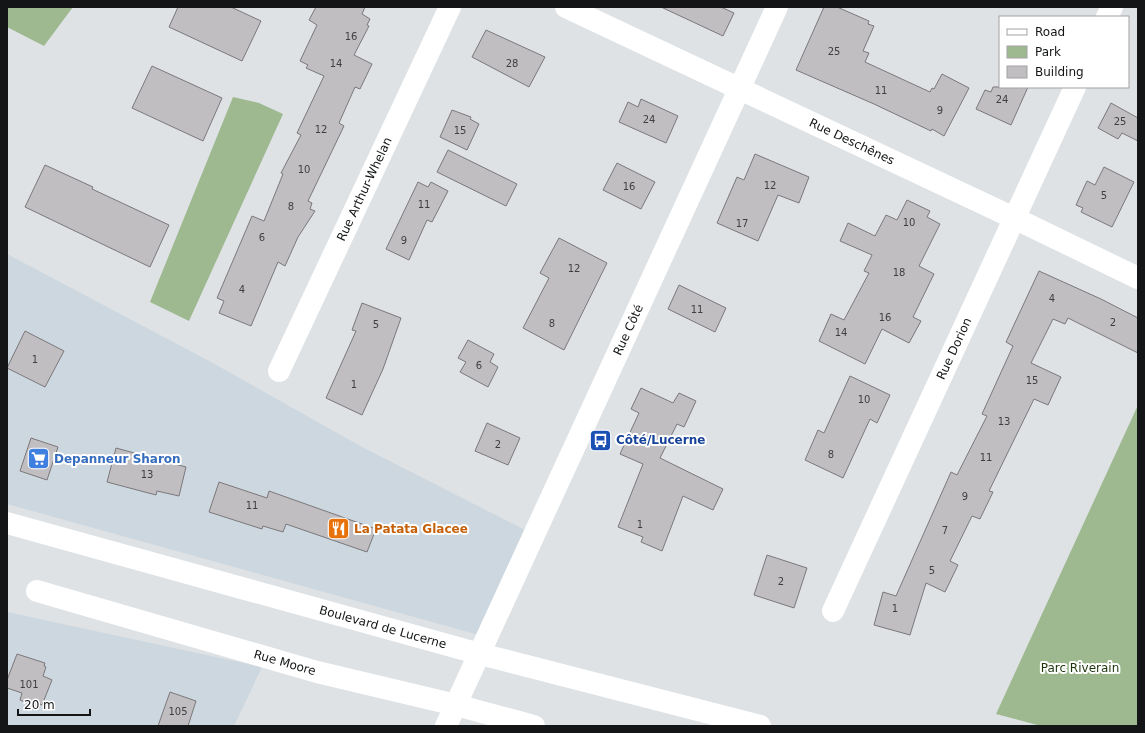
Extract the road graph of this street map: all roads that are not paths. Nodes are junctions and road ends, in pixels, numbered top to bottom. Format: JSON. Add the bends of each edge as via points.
{"nodes":[{"id":1,"x":450,"y":7,"type":"edge"},
{"id":2,"x":566,"y":7,"type":"edge"},
{"id":3,"x":777,"y":7,"type":"edge"},
{"id":4,"x":1112,"y":7,"type":"edge"},
{"id":5,"x":1108,"y":16,"type":"edge"},
{"id":6,"x":740,"y":88,"type":"junction"},
{"id":7,"x":1075,"y":88,"type":"edge"},
{"id":8,"x":1014,"y":218,"type":"junction"},
{"id":9,"x":1138,"y":278,"type":"edge"},
{"id":10,"x":279,"y":372,"type":"dead end"},
{"id":11,"x":7,"y":523,"type":"edge"},
{"id":12,"x":37,"y":591,"type":"dead end"},
{"id":13,"x":833,"y":611,"type":"dead end"},
{"id":14,"x":480,"y":654,"type":"junction"},
{"id":15,"x":456,"y":705,"type":"junction"},
{"id":16,"x":446,"y":726,"type":"edge"},
{"id":17,"x":534,"y":726,"type":"edge"},
{"id":18,"x":760,"y":726,"type":"edge"}],
"edges":[{"from":1,"to":10,"type":"street","name":"Rue Arthur-Whelan"},
{"from":2,"to":6,"type":"street","name":"Rue Deschênes"},
{"from":3,"to":6,"type":"street","name":"Rue Côté"},
{"from":4,"to":5,"type":"street"},
{"from":6,"to":8,"type":"street","name":"Rue Deschênes"},
{"from":6,"to":14,"type":"street","name":"Rue Côté"},
{"from":7,"to":8,"type":"street","name":"Rue Dorion"},
{"from":8,"to":9,"type":"street","name":"Rue Deschênes"},
{"from":8,"to":13,"type":"street","name":"Rue Dorion"},
{"from":11,"to":14,"type":"street","name":"Boulevard de Lucerne"},
{"from":12,"to":15,"type":"street","name":"Rue Moore","via":[[317,672]]},
{"from":14,"to":15,"type":"street","name":"Rue Côté"},
{"from":14,"to":18,"type":"street","name":"Boulevard de Lucerne"},
{"from":15,"to":16,"type":"street","name":"Rue Côté"},
{"from":15,"to":17,"type":"street","name":"Rue Moore"}]}
